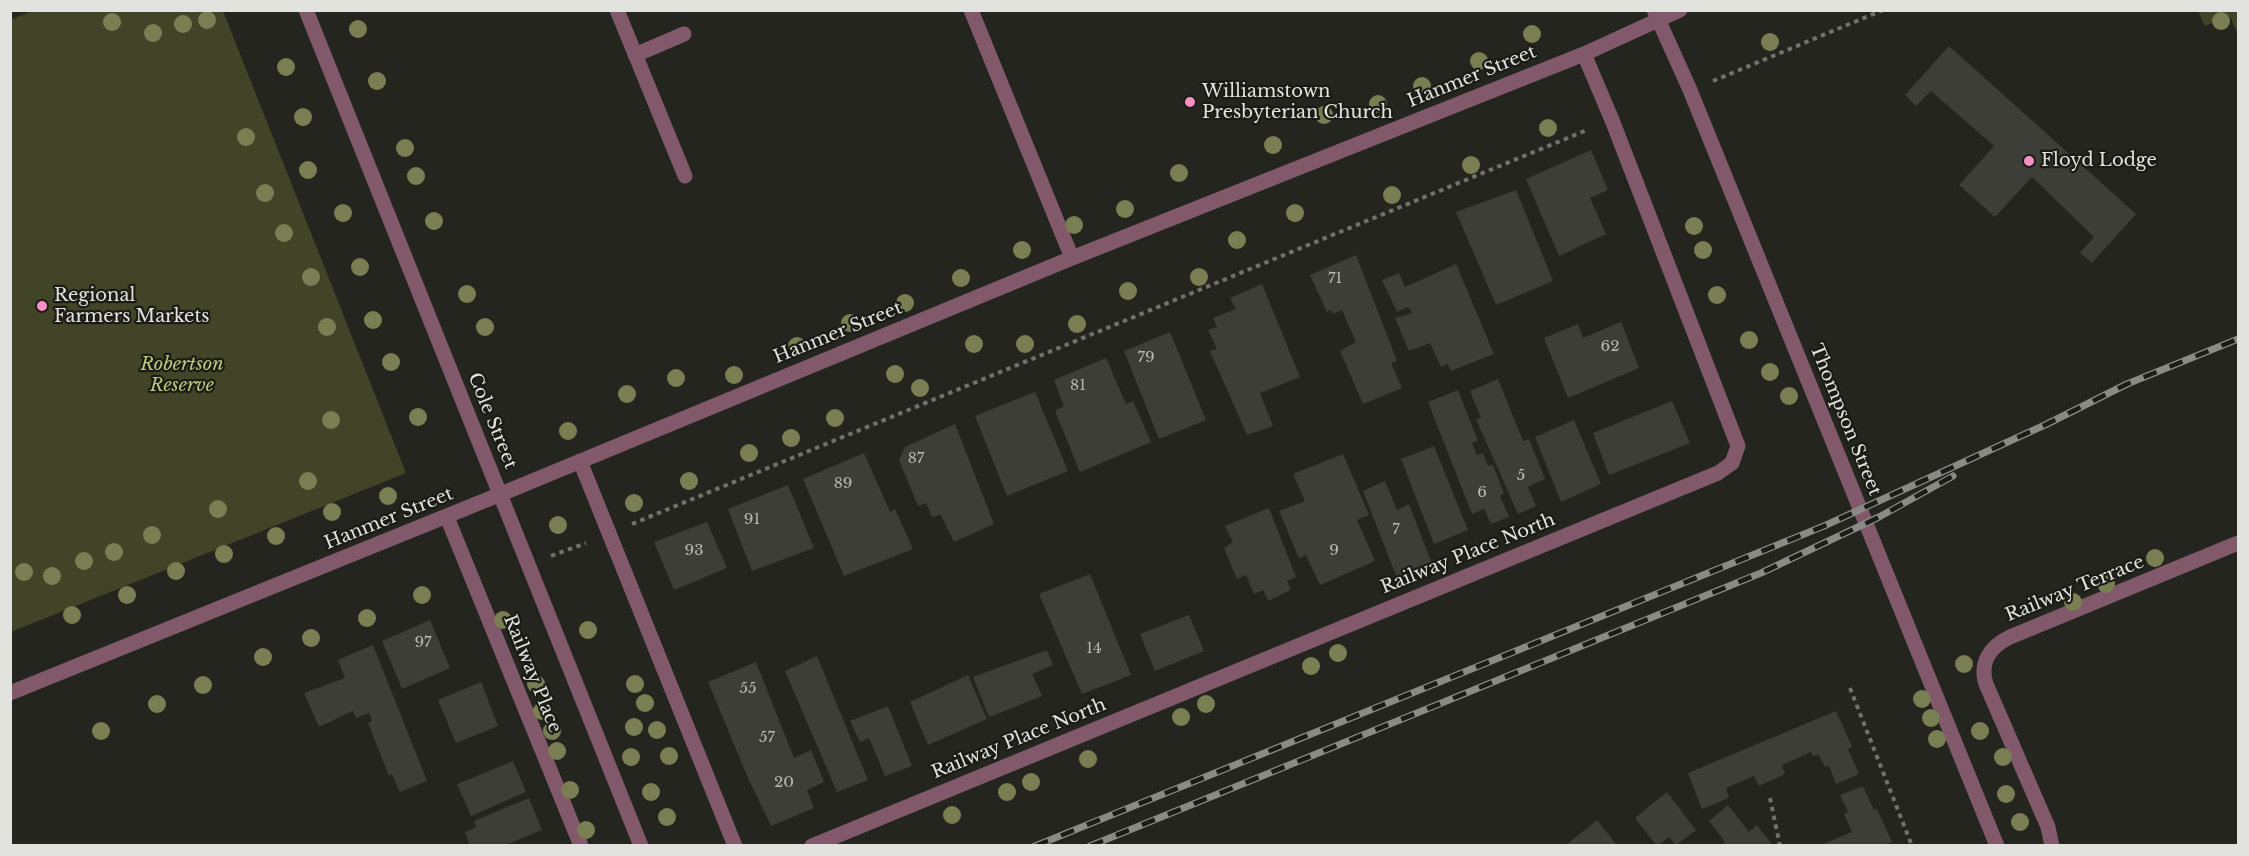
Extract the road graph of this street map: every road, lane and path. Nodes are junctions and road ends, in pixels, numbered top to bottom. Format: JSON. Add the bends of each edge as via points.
{"nodes":[{"id":1,"x":306,"y":10,"type":"edge"},
{"id":2,"x":617,"y":10,"type":"edge"},
{"id":3,"x":971,"y":10,"type":"edge"},
{"id":4,"x":1680,"y":10,"type":"edge"},
{"id":5,"x":1883,"y":10,"type":"edge"},
{"id":6,"x":1656,"y":15,"type":"edge"},
{"id":7,"x":684,"y":34,"type":"dead end"},
{"id":8,"x":1584,"y":54,"type":"junction"},
{"id":9,"x":635,"y":55,"type":"junction"},
{"id":10,"x":1690,"y":90,"type":"junction"},
{"id":11,"x":1612,"y":120,"type":"junction"},
{"id":12,"x":685,"y":176,"type":"dead end"},
{"id":13,"x":1072,"y":258,"type":"junction"},
{"id":14,"x":580,"y":460,"type":"junction"},
{"id":15,"x":501,"y":495,"type":"junction"},
{"id":16,"x":447,"y":517,"type":"junction"},
{"id":17,"x":611,"y":533,"type":"junction"},
{"id":18,"x":2238,"y":543,"type":"edge"},
{"id":19,"x":530,"y":566,"type":"junction"},
{"id":20,"x":1850,"y":688,"type":"dead end"},
{"id":21,"x":10,"y":693,"type":"edge"},
{"id":22,"x":1770,"y":798,"type":"dead end"},
{"id":23,"x":581,"y":846,"type":"edge"},
{"id":24,"x":641,"y":846,"type":"edge"},
{"id":25,"x":735,"y":846,"type":"edge"},
{"id":26,"x":812,"y":846,"type":"edge"},
{"id":27,"x":1780,"y":846,"type":"edge"},
{"id":28,"x":1912,"y":846,"type":"edge"},
{"id":29,"x":1997,"y":846,"type":"edge"},
{"id":30,"x":2052,"y":846,"type":"edge"}],
"edges":[{"from":1,"to":15,"type":"street","name":"Cole Street"},
{"from":2,"to":9,"type":"street"},
{"from":3,"to":13,"type":"street"},
{"from":4,"to":6,"type":"street","name":"Hanmer Street"},
{"from":5,"to":10,"type":"path"},
{"from":6,"to":8,"type":"street","name":"Hanmer Street"},
{"from":6,"to":10,"type":"street","name":"Thompson Street"},
{"from":7,"to":9,"type":"street"},
{"from":8,"to":11,"type":"street","name":"Railway Place North"},
{"from":8,"to":13,"type":"street","name":"Hanmer Street"},
{"from":9,"to":12,"type":"street"},
{"from":10,"to":29,"type":"street","name":"Thompson Street"},
{"from":11,"to":17,"type":"path"},
{"from":11,"to":26,"type":"street","name":"Railway Place North","via":[[1738,446],[1732,463],[1718,473]]},
{"from":13,"to":14,"type":"street","name":"Hanmer Street"},
{"from":14,"to":15,"type":"street","name":"Hanmer Street"},
{"from":14,"to":17,"type":"street"},
{"from":15,"to":16,"type":"street","name":"Hanmer Street"},
{"from":15,"to":19,"type":"street","name":"Cole Street"},
{"from":16,"to":21,"type":"street","name":"Hanmer Street"},
{"from":16,"to":23,"type":"street","name":"Railway Place"},
{"from":17,"to":19,"type":"path"},
{"from":17,"to":25,"type":"street"},
{"from":18,"to":30,"type":"street","name":"Railway Terrace","via":[[2010,637],[1997,644],[1988,656],[1983,671],[1986,684],[2048,827]]},
{"from":19,"to":24,"type":"street","name":"Cole Street"},
{"from":20,"to":28,"type":"path"},
{"from":22,"to":27,"type":"path"}]}
